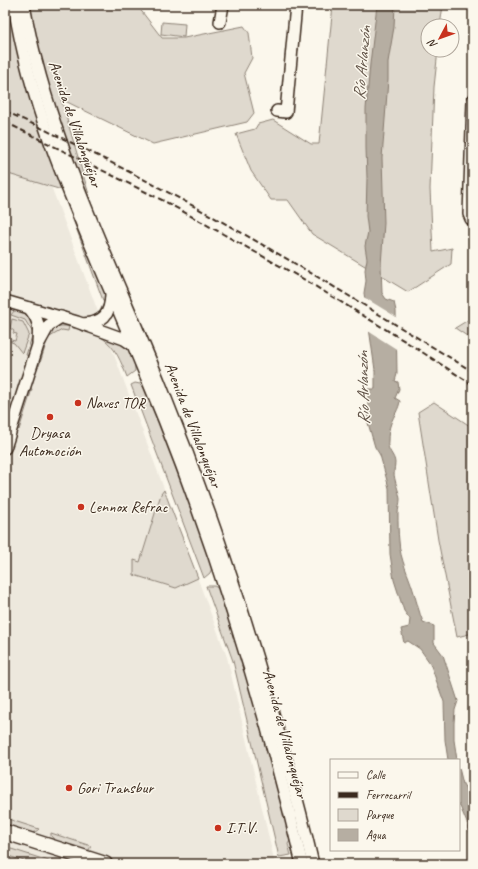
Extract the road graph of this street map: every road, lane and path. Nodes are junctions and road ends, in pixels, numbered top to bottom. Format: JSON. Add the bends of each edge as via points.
{"nodes":[{"id":1,"x":14,"y":5,"type":"edge"},
{"id":2,"x":24,"y":5,"type":"edge"},
{"id":3,"x":223,"y":5,"type":"edge"},
{"id":4,"x":296,"y":5,"type":"edge"},
{"id":5,"x":224,"y":20,"type":"dead end"},
{"id":6,"x":473,"y":100,"type":"edge"},
{"id":7,"x":277,"y":111,"type":"dead end"},
{"id":8,"x":473,"y":220,"type":"edge"},
{"id":9,"x":111,"y":292,"type":"junction"},
{"id":10,"x":5,"y":301,"type":"edge"},
{"id":11,"x":29,"y":308,"type":"junction"},
{"id":12,"x":61,"y":317,"type":"junction"},
{"id":13,"x":82,"y":324,"type":"junction"},
{"id":14,"x":38,"y":345,"type":"junction"},
{"id":15,"x":133,"y":345,"type":"junction"},
{"id":16,"x":5,"y":448,"type":"edge"},
{"id":17,"x":5,"y":832,"type":"edge"},
{"id":18,"x":5,"y":842,"type":"edge"},
{"id":19,"x":77,"y":864,"type":"edge"},
{"id":20,"x":105,"y":864,"type":"edge"},
{"id":21,"x":302,"y":864,"type":"edge"},
{"id":22,"x":313,"y":864,"type":"edge"}],
"edges":[{"from":1,"to":9,"type":"street","name":"Avenida de Villalonquéjar","via":[[29,74],[46,132]]},
{"from":2,"to":22,"type":"street","name":"Avenida de Villalonquéjar","via":[[38,69],[55,124],[182,440],[230,574],[257,656]]},
{"from":3,"to":5,"type":"street"},
{"from":4,"to":7,"type":"street","via":[[286,112]]},
{"from":6,"to":8,"type":"street","via":[[469,214]]},
{"from":9,"to":13,"type":"street","via":[[111,304],[105,316],[96,322]]},
{"from":9,"to":15,"type":"street","name":"Avenida de Villalonquéjar"},
{"from":10,"to":11,"type":"street"},
{"from":11,"to":12,"type":"street"},
{"from":11,"to":14,"type":"street","via":[[38,323]]},
{"from":12,"to":13,"type":"street"},
{"from":12,"to":14,"type":"street","via":[[49,325]]},
{"from":13,"to":15,"type":"street","via":[[124,339]]},
{"from":14,"to":16,"type":"street"},
{"from":15,"to":21,"type":"street","name":"Avenida de Villalonquéjar","via":[[173,445],[229,602],[268,731]]},
{"from":17,"to":20,"type":"main road"},
{"from":18,"to":19,"type":"main road"}]}
